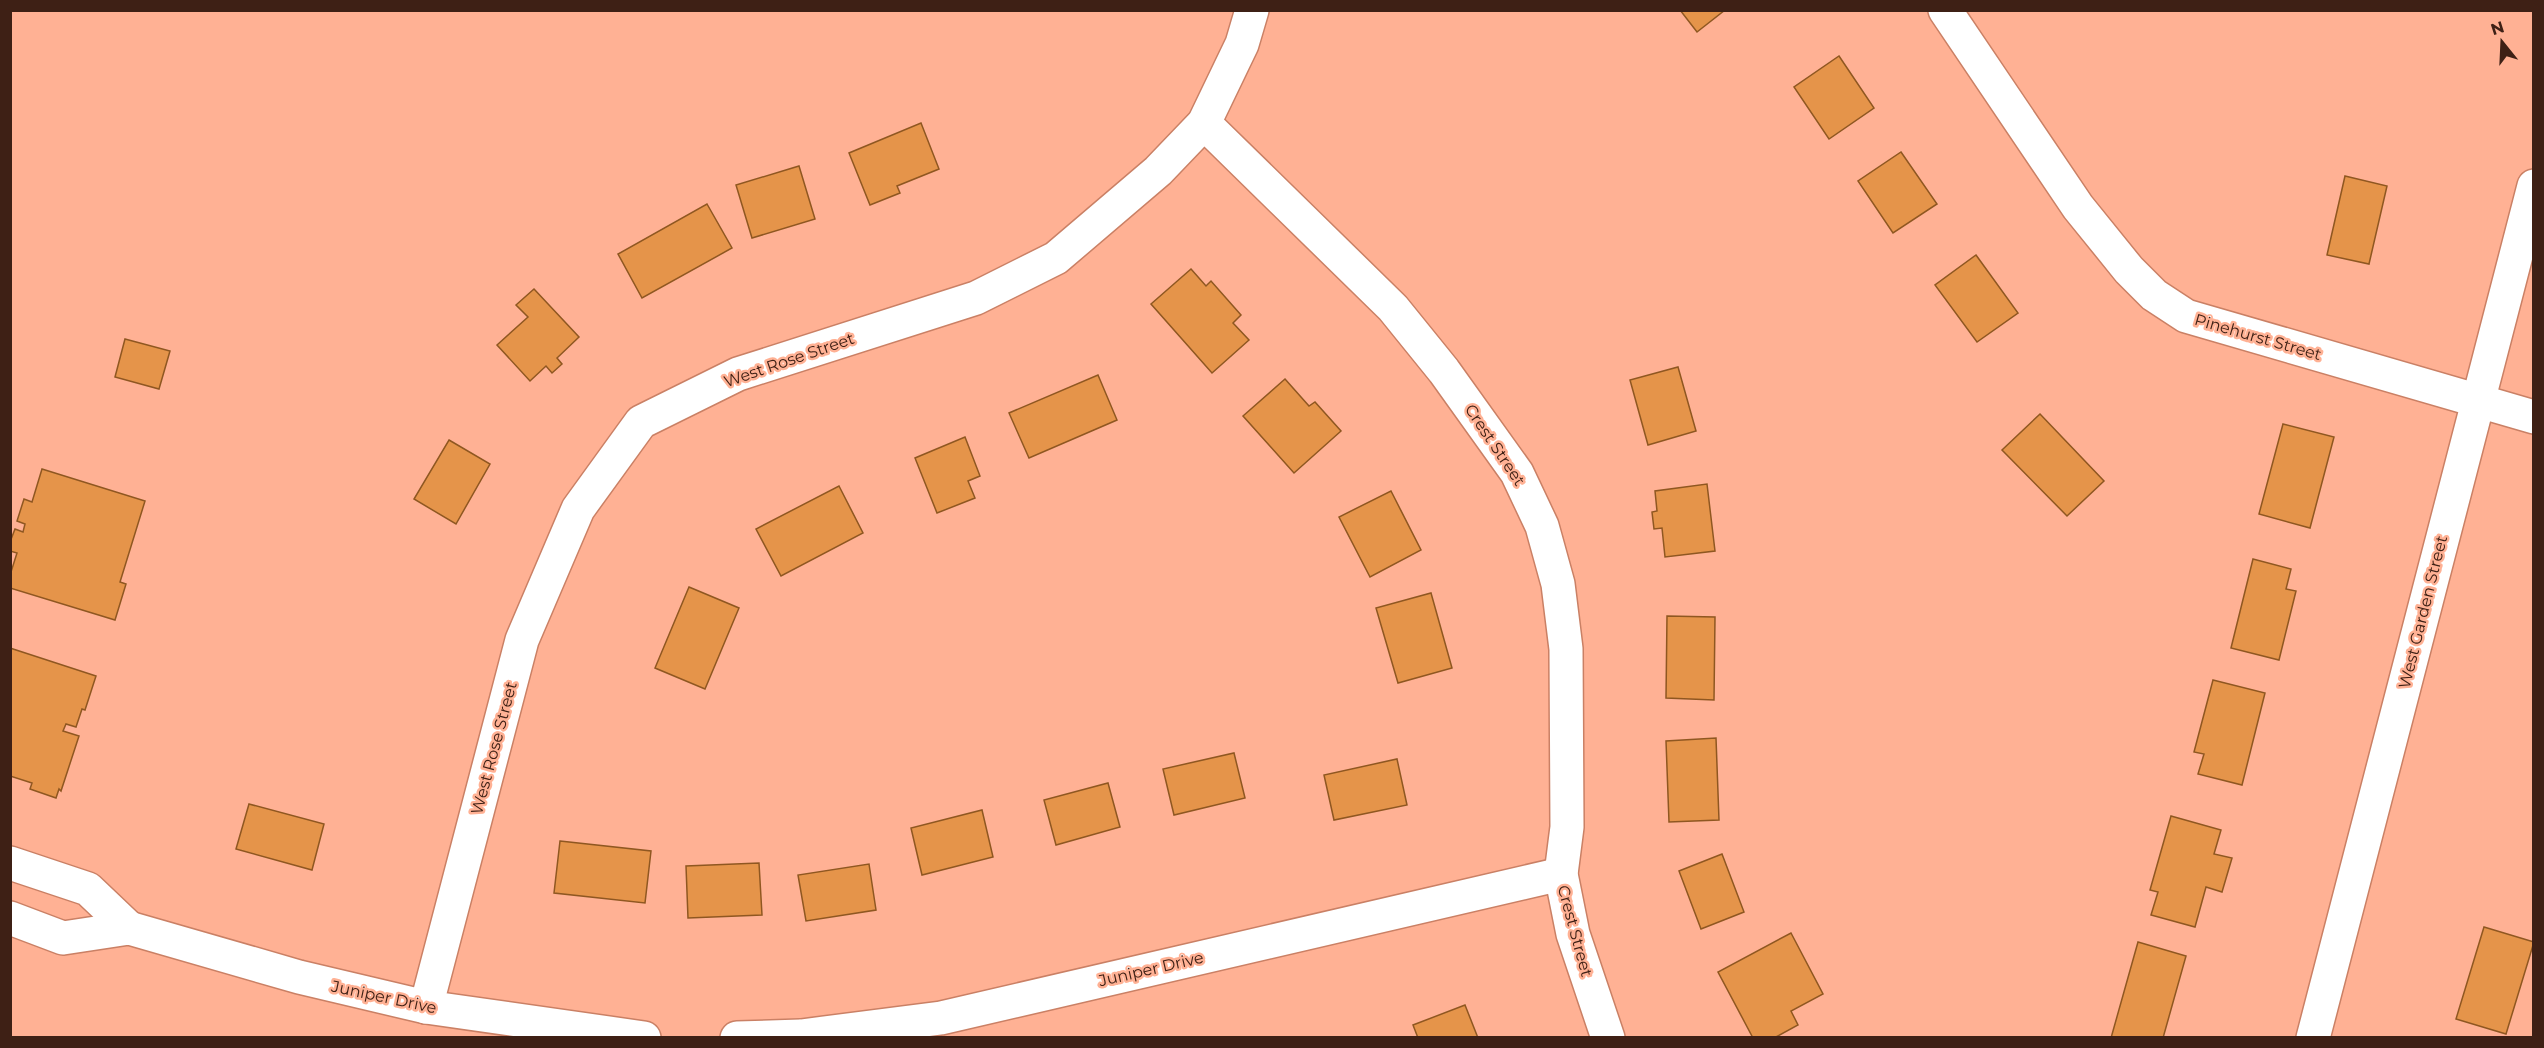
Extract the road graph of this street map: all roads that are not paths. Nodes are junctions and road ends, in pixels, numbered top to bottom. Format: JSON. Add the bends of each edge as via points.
{"nodes":[{"id":1,"x":1252,"y":10,"type":"edge"},
{"id":2,"x":1945,"y":10,"type":"edge"},
{"id":3,"x":1204,"y":123,"type":"junction"},
{"id":4,"x":2534,"y":186,"type":"edge"},
{"id":5,"x":2477,"y":400,"type":"junction"},
{"id":6,"x":2534,"y":417,"type":"edge"},
{"id":7,"x":10,"y":863,"type":"edge"},
{"id":8,"x":1561,"y":874,"type":"junction"},
{"id":9,"x":10,"y":918,"type":"edge"},
{"id":10,"x":129,"y":928,"type":"junction"},
{"id":11,"x":426,"y":1007,"type":"junction"},
{"id":12,"x":644,"y":1038,"type":"edge"},
{"id":13,"x":738,"y":1038,"type":"edge"},
{"id":14,"x":1608,"y":1038,"type":"edge"},
{"id":15,"x":2313,"y":1038,"type":"edge"}],
"edges":[{"from":1,"to":3,"type":"street","name":"West Rose Street","via":[[1242,44]]},
{"from":2,"to":5,"type":"street","name":"Pinehurst Street","via":[[2078,207],[2154,295],[2186,316]]},
{"from":3,"to":8,"type":"street","name":"Crest Street","via":[[1393,308],[1522,483],[1542,526],[1558,584],[1566,649],[1567,827]]},
{"from":3,"to":11,"type":"street","name":"West Rose Street","via":[[1158,171],[1056,258],[976,298],[738,374],[641,422],[578,509],[522,640]]},
{"from":4,"to":5,"type":"street","name":"West Garden Street"},
{"from":5,"to":6,"type":"street","name":"Pinehurst Street"},
{"from":5,"to":15,"type":"street","name":"West Garden Street"},
{"from":7,"to":10,"type":"street","name":"Juniper Drive","via":[[88,889]]},
{"from":8,"to":13,"type":"street","name":"Juniper Drive","via":[[941,1018],[801,1036]]},
{"from":8,"to":14,"type":"street","name":"Crest Street","via":[[1573,934]]},
{"from":9,"to":10,"type":"street","name":"Juniper Drive","via":[[63,938]]},
{"from":10,"to":11,"type":"street","name":"Juniper Drive","via":[[299,977]]},
{"from":11,"to":12,"type":"street","name":"Juniper Drive"}]}
